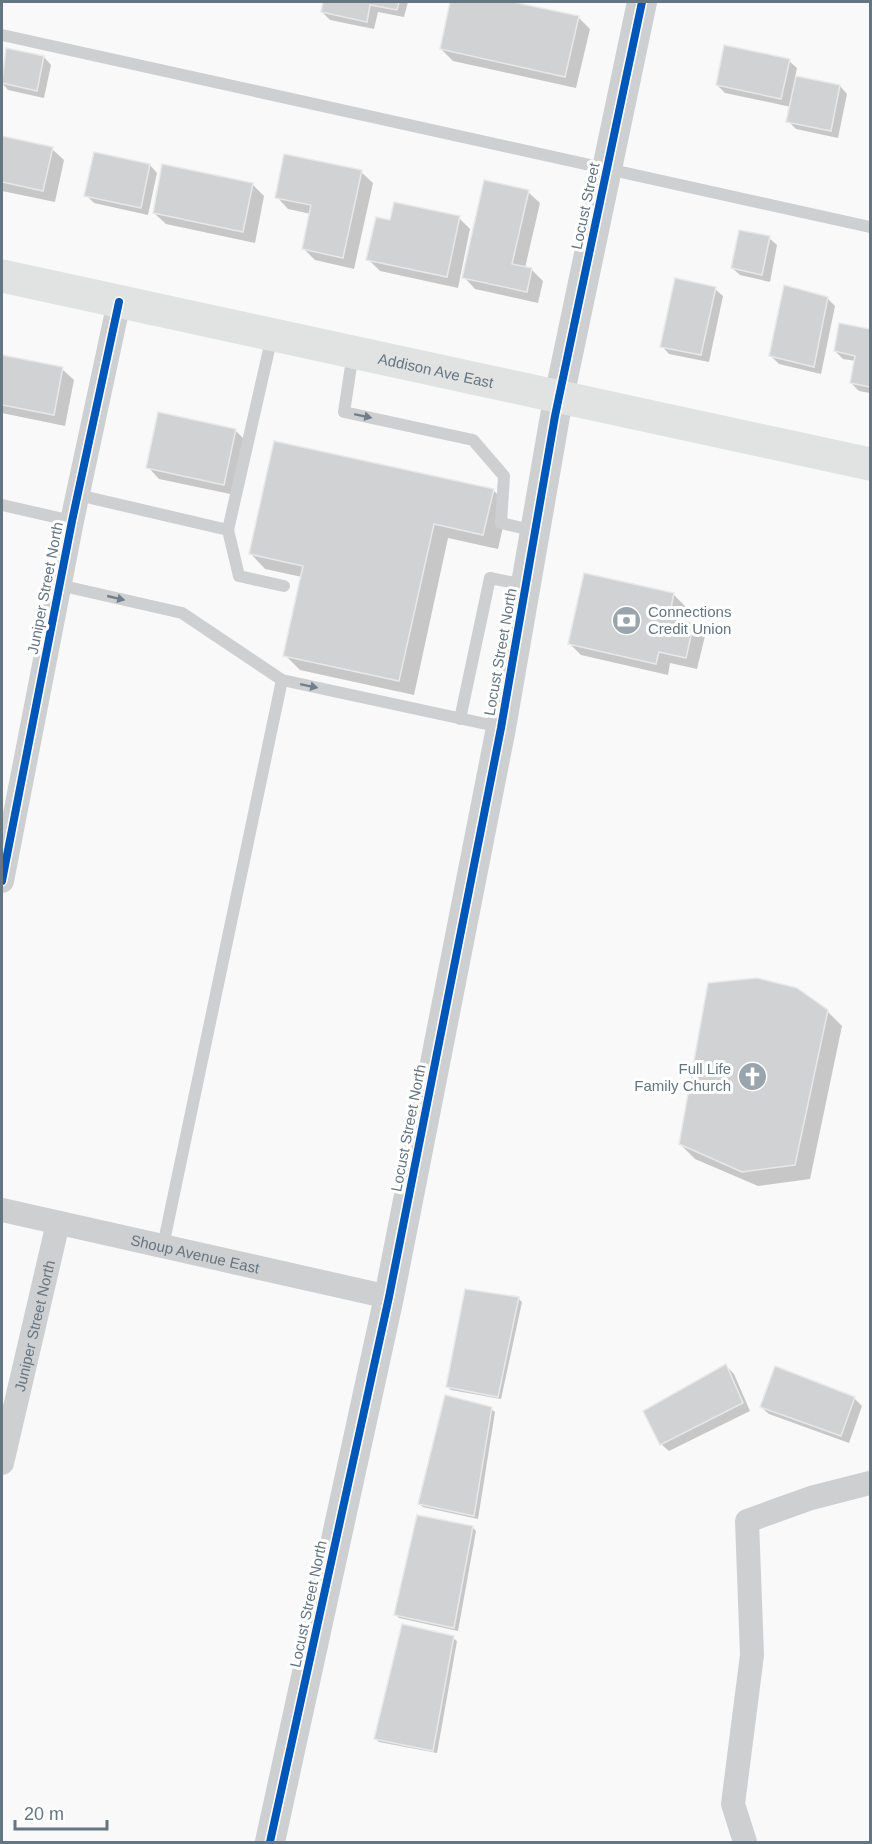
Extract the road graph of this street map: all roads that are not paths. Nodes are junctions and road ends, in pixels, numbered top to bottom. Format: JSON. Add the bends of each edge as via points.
{"nodes":[{"id":1,"x":642,"y":2,"type":"edge"},
{"id":2,"x":2,"y":35,"type":"edge"},
{"id":3,"x":607,"y":170,"type":"junction"},
{"id":4,"x":870,"y":227,"type":"edge"},
{"id":5,"x":2,"y":276,"type":"edge"},
{"id":6,"x":119,"y":302,"type":"junction"},
{"id":7,"x":273,"y":334,"type":"junction"},
{"id":8,"x":353,"y":352,"type":"junction"},
{"id":9,"x":557,"y":406,"type":"junction"},
{"id":10,"x":870,"y":464,"type":"edge"},
{"id":11,"x":78,"y":495,"type":"junction"},
{"id":12,"x":2,"y":505,"type":"edge"},
{"id":13,"x":72,"y":521,"type":"junction"},
{"id":14,"x":228,"y":530,"type":"junction"},
{"id":15,"x":535,"y":531,"type":"junction"},
{"id":16,"x":59,"y":585,"type":"junction"},
{"id":17,"x":284,"y":585,"type":"dead end"},
{"id":18,"x":525,"y":585,"type":"junction"},
{"id":19,"x":282,"y":680,"type":"junction"},
{"id":20,"x":460,"y":719,"type":"junction"},
{"id":21,"x":501,"y":728,"type":"junction"},
{"id":22,"x":2,"y":881,"type":"edge"},
{"id":23,"x":2,"y":1210,"type":"edge"},
{"id":24,"x":58,"y":1223,"type":"junction"},
{"id":25,"x":163,"y":1246,"type":"junction"},
{"id":26,"x":388,"y":1297,"type":"junction"},
{"id":27,"x":2,"y":1463,"type":"edge"},
{"id":28,"x":870,"y":1483,"type":"edge"},
{"id":29,"x":270,"y":1842,"type":"edge"},
{"id":30,"x":745,"y":1842,"type":"edge"}],
"edges":[{"from":1,"to":3,"type":"street","name":"Locust Street"},
{"from":2,"to":3,"type":"lane"},
{"from":3,"to":4,"type":"lane"},
{"from":3,"to":9,"type":"street","name":"Locust Street"},
{"from":5,"to":6,"type":"main road","name":"Addison Ave East"},
{"from":6,"to":7,"type":"main road","name":"Addison Ave East"},
{"from":6,"to":11,"type":"street","name":"Juniper Street North"},
{"from":7,"to":8,"type":"main road","name":"Addison Ave East"},
{"from":7,"to":14,"type":"lane"},
{"from":8,"to":9,"type":"main road","name":"Addison Ave East"},
{"from":8,"to":15,"type":"lane","one_way":true,"via":[[344,412],[473,440],[504,476],[501,523]]},
{"from":9,"to":10,"type":"main road","name":"Addison Ave East"},
{"from":9,"to":15,"type":"street","name":"Locust Street North"},
{"from":11,"to":13,"type":"street","name":"Juniper Street North"},
{"from":11,"to":14,"type":"lane"},
{"from":12,"to":13,"type":"lane"},
{"from":13,"to":16,"type":"street","name":"Juniper Street North"},
{"from":14,"to":17,"type":"lane","via":[[239,576]]},
{"from":15,"to":18,"type":"street","name":"Locust Street North"},
{"from":16,"to":19,"type":"lane","one_way":true,"via":[[182,614]]},
{"from":16,"to":22,"type":"street","name":"Juniper Street North"},
{"from":18,"to":20,"type":"lane","via":[[490,578]]},
{"from":18,"to":21,"type":"street","name":"Locust Street North"},
{"from":19,"to":20,"type":"lane","one_way":true},
{"from":19,"to":25,"type":"lane"},
{"from":20,"to":21,"type":"lane"},
{"from":21,"to":26,"type":"street","name":"Locust Street North"},
{"from":23,"to":24,"type":"street","name":"Shoup Avenue East"},
{"from":24,"to":25,"type":"street","name":"Shoup Avenue East"},
{"from":24,"to":27,"type":"street","name":"Juniper Street North"},
{"from":25,"to":26,"type":"street","name":"Shoup Avenue East"},
{"from":26,"to":29,"type":"street","name":"Locust Street North"},
{"from":28,"to":30,"type":"street","via":[[747,1521],[752,1655],[734,1808]]}]}
